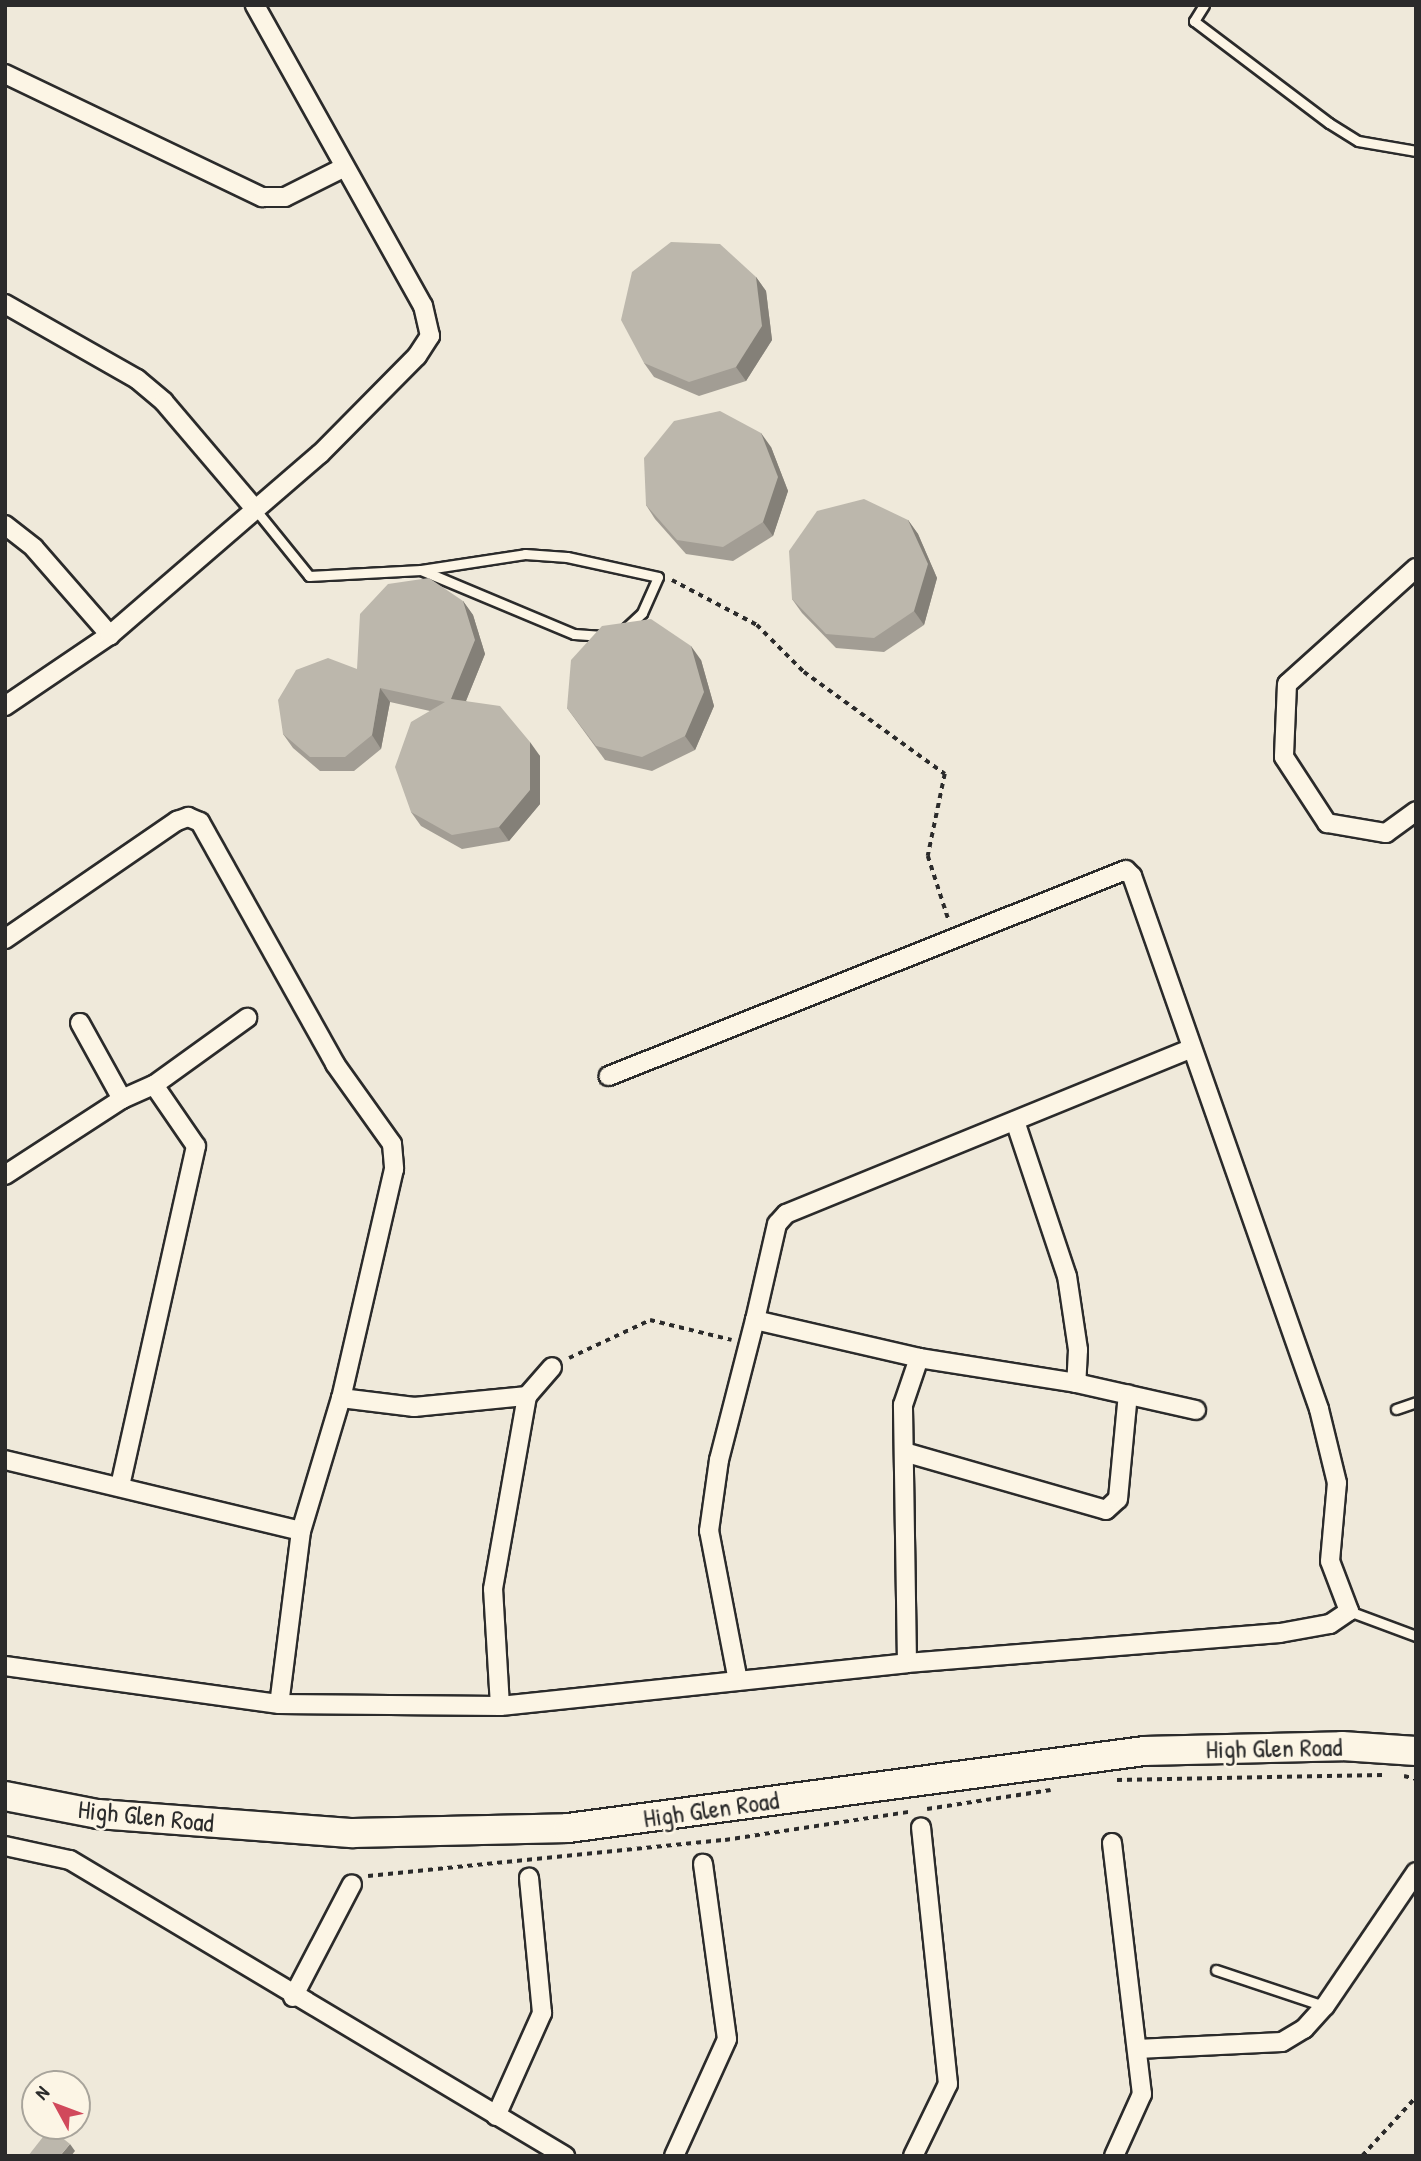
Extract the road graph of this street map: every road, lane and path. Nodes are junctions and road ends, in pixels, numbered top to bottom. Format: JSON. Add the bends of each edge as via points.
{"nodes":[{"id":1,"x":255,"y":5,"type":"edge"},
{"id":2,"x":1204,"y":5,"type":"edge"},
{"id":3,"x":5,"y":74,"type":"edge"},
{"id":4,"x":1416,"y":151,"type":"edge"},
{"id":5,"x":344,"y":168,"type":"junction"},
{"id":6,"x":5,"y":304,"type":"edge"},
{"id":7,"x":255,"y":509,"type":"junction"},
{"id":8,"x":5,"y":525,"type":"edge"},
{"id":9,"x":1416,"y":568,"type":"edge"},
{"id":10,"x":421,"y":570,"type":"junction"},
{"id":11,"x":658,"y":577,"type":"junction"},
{"id":12,"x":110,"y":635,"type":"junction"},
{"id":13,"x":5,"y":706,"type":"edge"},
{"id":14,"x":1416,"y":811,"type":"edge"},
{"id":15,"x":954,"y":937,"type":"junction"},
{"id":16,"x":5,"y":940,"type":"edge"},
{"id":17,"x":247,"y":1018,"type":"dead end"},
{"id":18,"x":80,"y":1023,"type":"dead end"},
{"id":19,"x":1190,"y":1049,"type":"junction"},
{"id":20,"x":609,"y":1076,"type":"dead end"},
{"id":21,"x":154,"y":1085,"type":"junction"},
{"id":22,"x":122,"y":1099,"type":"junction"},
{"id":23,"x":1015,"y":1121,"type":"junction"},
{"id":24,"x":5,"y":1175,"type":"edge"},
{"id":25,"x":755,"y":1320,"type":"junction"},
{"id":26,"x":750,"y":1345,"type":"junction"},
{"id":27,"x":919,"y":1358,"type":"junction"},
{"id":28,"x":552,"y":1367,"type":"joint"},
{"id":29,"x":1076,"y":1383,"type":"junction"},
{"id":30,"x":1128,"y":1394,"type":"junction"},
{"id":31,"x":527,"y":1396,"type":"junction"},
{"id":32,"x":341,"y":1398,"type":"junction"},
{"id":33,"x":1416,"y":1402,"type":"edge"},
{"id":34,"x":1396,"y":1409,"type":"dead end"},
{"id":35,"x":1196,"y":1410,"type":"dead end"},
{"id":36,"x":904,"y":1452,"type":"junction"},
{"id":37,"x":5,"y":1460,"type":"edge"},
{"id":38,"x":120,"y":1487,"type":"junction"},
{"id":39,"x":301,"y":1531,"type":"junction"},
{"id":40,"x":1349,"y":1611,"type":"junction"},
{"id":41,"x":1416,"y":1636,"type":"edge"},
{"id":42,"x":907,"y":1663,"type":"junction"},
{"id":43,"x":5,"y":1666,"type":"edge"},
{"id":44,"x":738,"y":1681,"type":"junction"},
{"id":45,"x":279,"y":1704,"type":"junction"},
{"id":46,"x":500,"y":1706,"type":"junction"},
{"id":47,"x":1416,"y":1751,"type":"edge"},
{"id":48,"x":1416,"y":1779,"type":"edge"},
{"id":49,"x":1110,"y":1781,"type":"dead end"},
{"id":50,"x":1055,"y":1789,"type":"dead end"},
{"id":51,"x":5,"y":1796,"type":"edge"},
{"id":52,"x":921,"y":1827,"type":"dead end"},
{"id":53,"x":1112,"y":1843,"type":"dead end"},
{"id":54,"x":5,"y":1846,"type":"edge"},
{"id":55,"x":703,"y":1864,"type":"dead end"},
{"id":56,"x":1416,"y":1872,"type":"edge"},
{"id":57,"x":529,"y":1878,"type":"dead end"},
{"id":58,"x":352,"y":1884,"type":"joint"},
{"id":59,"x":1216,"y":1970,"type":"dead end"},
{"id":60,"x":293,"y":1997,"type":"junction"},
{"id":61,"x":1325,"y":2006,"type":"junction"},
{"id":62,"x":1137,"y":2049,"type":"junction"},
{"id":63,"x":1416,"y":2097,"type":"edge"},
{"id":64,"x":496,"y":2116,"type":"junction"},
{"id":65,"x":565,"y":2156,"type":"edge"},
{"id":66,"x":674,"y":2156,"type":"edge"},
{"id":67,"x":913,"y":2156,"type":"edge"},
{"id":68,"x":1114,"y":2156,"type":"edge"},
{"id":69,"x":1362,"y":2156,"type":"edge"}],
"edges":[{"from":1,"to":5,"type":"street"},
{"from":2,"to":4,"type":"lane","via":[[1194,21],[1329,123],[1358,141]]},
{"from":3,"to":5,"type":"street","via":[[262,197],[285,197]]},
{"from":5,"to":7,"type":"street","via":[[423,306],[430,336],[417,356],[320,454]]},
{"from":6,"to":7,"type":"street","via":[[137,379],[164,402]]},
{"from":7,"to":10,"type":"lane","via":[[309,576]]},
{"from":7,"to":12,"type":"street"},
{"from":8,"to":12,"type":"street","via":[[28,541]]},
{"from":9,"to":14,"type":"street","via":[[1287,684],[1284,757],[1327,823],[1386,833]]},
{"from":10,"to":11,"type":"lane","via":[[525,554],[567,557]]},
{"from":10,"to":11,"type":"lane","via":[[562,629],[598,637],[626,629],[642,614]]},
{"from":11,"to":15,"type":"path","via":[[682,583],[757,625],[804,672],[945,774],[928,856]]},
{"from":12,"to":13,"type":"street"},
{"from":15,"to":19,"type":"street","via":[[1126,870],[1132,876]]},
{"from":15,"to":20,"type":"street"},
{"from":16,"to":32,"type":"street","via":[[177,821],[188,817],[204,825],[335,1064],[392,1144],[394,1169]]},
{"from":17,"to":21,"type":"street"},
{"from":18,"to":22,"type":"street"},
{"from":19,"to":23,"type":"street"},
{"from":19,"to":40,"type":"street","via":[[1319,1409],[1337,1483],[1331,1561]]},
{"from":21,"to":22,"type":"street"},
{"from":21,"to":38,"type":"street","via":[[192,1135],[195,1155]]},
{"from":22,"to":24,"type":"street"},
{"from":23,"to":25,"type":"street","via":[[786,1213],[777,1224]]},
{"from":23,"to":29,"type":"street","via":[[1067,1276],[1078,1350]]},
{"from":25,"to":26,"type":"street"},
{"from":25,"to":27,"type":"street"},
{"from":26,"to":28,"type":"path","via":[[650,1320]]},
{"from":26,"to":44,"type":"street","via":[[719,1460],[709,1531]]},
{"from":27,"to":29,"type":"street"},
{"from":27,"to":36,"type":"street","via":[[905,1388]]},
{"from":28,"to":31,"type":"street"},
{"from":29,"to":30,"type":"street"},
{"from":30,"to":35,"type":"street"},
{"from":30,"to":36,"type":"street","via":[[1118,1499],[1106,1510]]},
{"from":31,"to":32,"type":"street","via":[[414,1407]]},
{"from":31,"to":46,"type":"street","via":[[493,1589]]},
{"from":32,"to":39,"type":"street"},
{"from":33,"to":34,"type":"lane"},
{"from":36,"to":42,"type":"street"},
{"from":37,"to":38,"type":"street"},
{"from":38,"to":39,"type":"street"},
{"from":39,"to":45,"type":"street"},
{"from":40,"to":41,"type":"lane"},
{"from":40,"to":42,"type":"street","via":[[1330,1624],[1280,1633]]},
{"from":42,"to":44,"type":"street"},
{"from":43,"to":45,"type":"street"},
{"from":44,"to":46,"type":"street"},
{"from":45,"to":46,"type":"street"},
{"from":47,"to":51,"type":"main road","name":"High Glen Road","via":[[1342,1746],[1144,1751],[568,1828],[353,1833],[98,1814]]},
{"from":48,"to":49,"type":"path","via":[[1396,1774]]},
{"from":50,"to":58,"type":"path","via":[[724,1840],[377,1872]]},
{"from":52,"to":67,"type":"street","via":[[948,2084]]},
{"from":53,"to":62,"type":"street"},
{"from":54,"to":60,"type":"street","via":[[70,1860]]},
{"from":55,"to":66,"type":"street","via":[[727,2039]]},
{"from":56,"to":61,"type":"street"},
{"from":57,"to":64,"type":"street","via":[[542,2013]]},
{"from":58,"to":60,"type":"street"},
{"from":59,"to":61,"type":"lane"},
{"from":60,"to":64,"type":"street"},
{"from":61,"to":62,"type":"street","via":[[1304,2029],[1282,2042]]},
{"from":62,"to":68,"type":"street","via":[[1142,2094]]},
{"from":63,"to":69,"type":"path"},
{"from":64,"to":65,"type":"street"}]}
